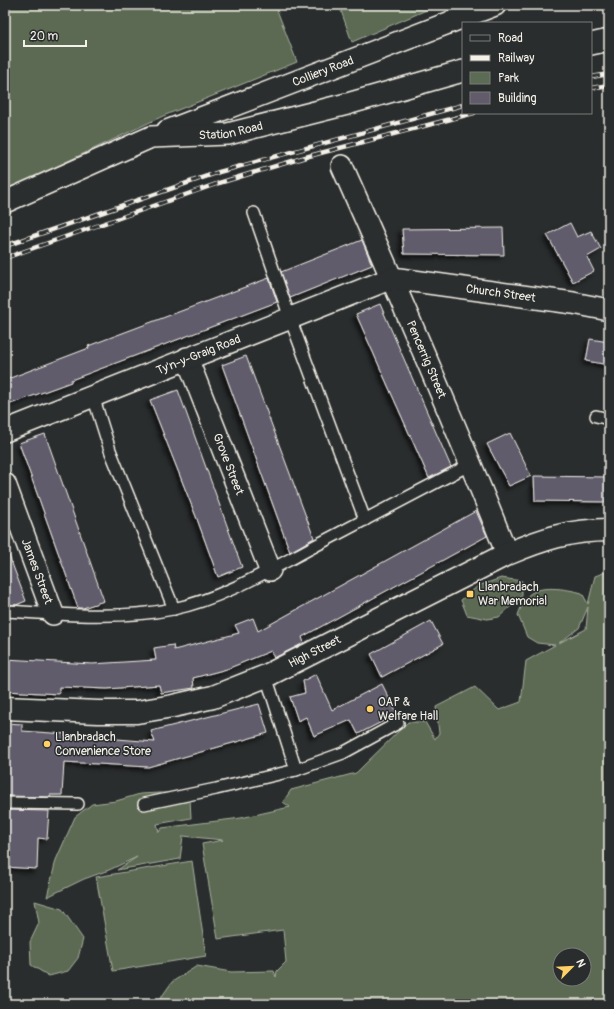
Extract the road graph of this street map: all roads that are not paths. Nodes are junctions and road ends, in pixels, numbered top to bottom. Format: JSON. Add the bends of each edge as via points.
{"nodes":[{"id":1,"x":495,"y":5,"type":"edge"},
{"id":2,"x":609,"y":40,"type":"edge"},
{"id":3,"x":592,"y":44,"type":"edge"},
{"id":4,"x":462,"y":71,"type":"edge"},
{"id":5,"x":151,"y":137,"type":"junction"},
{"id":6,"x":342,"y":166,"type":"dead end"},
{"id":7,"x":5,"y":202,"type":"edge"},
{"id":8,"x":254,"y":213,"type":"dead end"},
{"id":9,"x":392,"y":278,"type":"junction"},
{"id":10,"x":609,"y":310,"type":"edge"},
{"id":11,"x":290,"y":318,"type":"junction"},
{"id":12,"x":188,"y":358,"type":"junction"},
{"id":13,"x":94,"y":396,"type":"junction"},
{"id":14,"x":596,"y":416,"type":"dead end"},
{"id":15,"x":609,"y":419,"type":"edge"},
{"id":16,"x":5,"y":431,"type":"edge"},
{"id":17,"x":471,"y":464,"type":"junction"},
{"id":18,"x":5,"y":484,"type":"edge"},
{"id":19,"x":365,"y":520,"type":"junction"},
{"id":20,"x":609,"y":530,"type":"edge"},
{"id":21,"x":507,"y":554,"type":"junction"},
{"id":22,"x":270,"y":570,"type":"junction"},
{"id":23,"x":174,"y":609,"type":"junction"},
{"id":24,"x":5,"y":611,"type":"edge"},
{"id":25,"x":53,"y":614,"type":"junction"},
{"id":26,"x":266,"y":676,"type":"junction"},
{"id":27,"x":5,"y":708,"type":"edge"},
{"id":28,"x":398,"y":723,"type":"dead end"},
{"id":29,"x":296,"y":770,"type":"junction"},
{"id":30,"x":5,"y":803,"type":"edge"},
{"id":31,"x":78,"y":804,"type":"dead end"},
{"id":32,"x":144,"y":804,"type":"dead end"}],
"edges":[{"from":1,"to":5,"type":"street","name":"Colliery Road"},
{"from":2,"to":3,"type":"street"},
{"from":4,"to":5,"type":"street","name":"Station Road","via":[[228,134]]},
{"from":5,"to":7,"type":"street","name":"Station Road"},
{"from":6,"to":9,"type":"street","name":"Pencerrig Street"},
{"from":8,"to":11,"type":"lane"},
{"from":9,"to":10,"type":"street","name":"Church Street"},
{"from":9,"to":11,"type":"street","name":"Ty'n-y-Graig Road"},
{"from":9,"to":17,"type":"street","name":"Pencerrig Street"},
{"from":11,"to":12,"type":"street","name":"Ty'n-y-Graig Road"},
{"from":11,"to":19,"type":"lane"},
{"from":12,"to":13,"type":"street","name":"Ty'n-y-Graig Road"},
{"from":12,"to":22,"type":"street","name":"Grove Street"},
{"from":13,"to":16,"type":"street","name":"Ty'n-y-Graig Road"},
{"from":13,"to":23,"type":"lane","via":[[110,450]]},
{"from":14,"to":15,"type":"lane"},
{"from":17,"to":19,"type":"lane"},
{"from":17,"to":21,"type":"street","name":"Pencerrig Street"},
{"from":18,"to":25,"type":"street","name":"James Street"},
{"from":19,"to":22,"type":"lane"},
{"from":20,"to":21,"type":"street","name":"High Street","via":[[561,534]]},
{"from":21,"to":26,"type":"street","name":"High Street"},
{"from":22,"to":23,"type":"lane","via":[[212,597]]},
{"from":23,"to":25,"type":"lane","via":[[136,615]]},
{"from":24,"to":25,"type":"lane"},
{"from":26,"to":27,"type":"street","name":"High Street","via":[[213,697],[137,712]]},
{"from":26,"to":29,"type":"lane"},
{"from":28,"to":29,"type":"lane","via":[[343,753]]},
{"from":29,"to":32,"type":"lane"},
{"from":30,"to":31,"type":"lane"}]}
